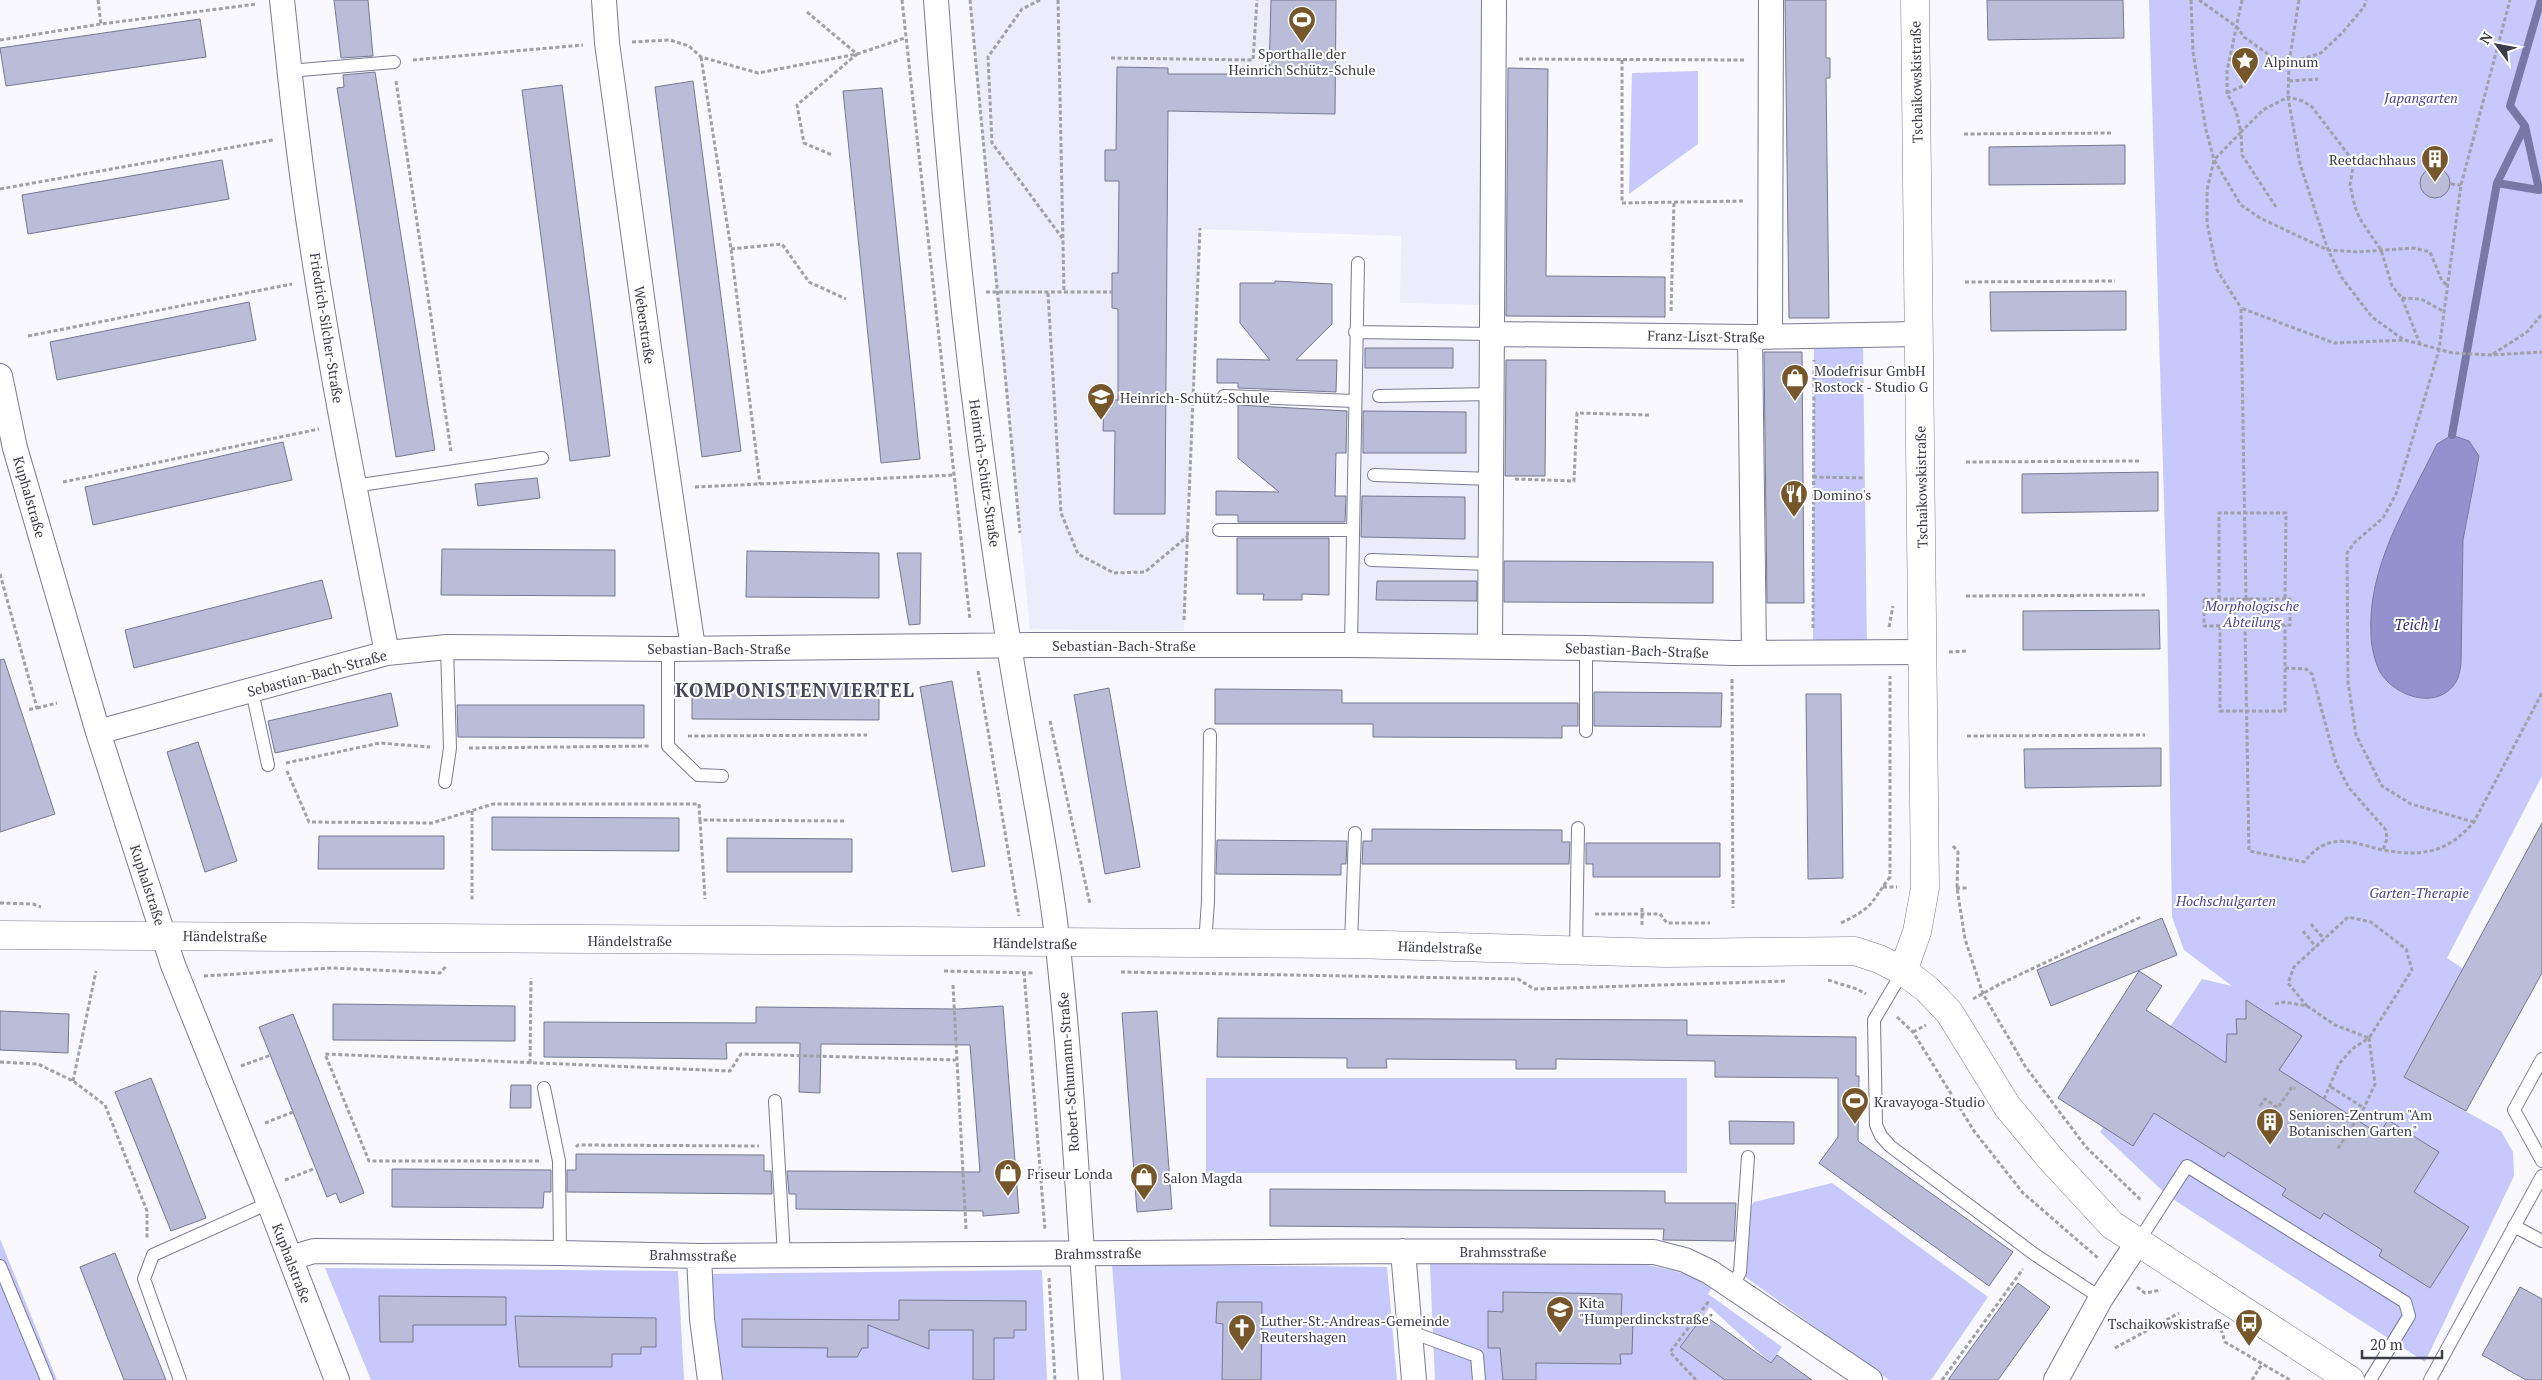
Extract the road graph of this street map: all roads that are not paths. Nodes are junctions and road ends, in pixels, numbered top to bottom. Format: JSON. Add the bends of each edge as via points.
{"nodes":[{"id":1,"x":282,"y":0,"type":"edge"},
{"id":2,"x":604,"y":0,"type":"edge"},
{"id":3,"x":936,"y":0,"type":"edge"},
{"id":4,"x":1494,"y":0,"type":"edge"},
{"id":5,"x":1771,"y":0,"type":"edge"},
{"id":6,"x":1916,"y":0,"type":"edge"},
{"id":7,"x":394,"y":62,"type":"road end"},
{"id":8,"x":290,"y":71,"type":"junction"},
{"id":9,"x":1358,"y":262,"type":"dead end"},
{"id":10,"x":1355,"y":332,"type":"junction"},
{"id":11,"x":1493,"y":334,"type":"junction"},
{"id":12,"x":1920,"y":334,"type":"junction"},
{"id":13,"x":1760,"y":337,"type":"junction"},
{"id":14,"x":0,"y":376,"type":"edge"},
{"id":15,"x":1493,"y":394,"type":"junction"},
{"id":16,"x":1224,"y":396,"type":"dead end"},
{"id":17,"x":1379,"y":396,"type":"dead end"},
{"id":18,"x":1354,"y":401,"type":"junction"},
{"id":19,"x":542,"y":458,"type":"dead end"},
{"id":20,"x":1374,"y":475,"type":"dead end"},
{"id":21,"x":1492,"y":479,"type":"junction"},
{"id":22,"x":354,"y":486,"type":"junction"},
{"id":23,"x":1219,"y":530,"type":"dead end"},
{"id":24,"x":1353,"y":530,"type":"junction"},
{"id":25,"x":1371,"y":560,"type":"dead end"},
{"id":26,"x":1490,"y":564,"type":"junction"},
{"id":27,"x":1351,"y":644,"type":"junction"},
{"id":28,"x":1009,"y":646,"type":"junction"},
{"id":29,"x":1490,"y":646,"type":"junction"},
{"id":30,"x":447,"y":647,"type":"junction"},
{"id":31,"x":693,"y":648,"type":"junction"},
{"id":32,"x":1586,"y":648,"type":"junction"},
{"id":33,"x":668,"y":649,"type":"junction"},
{"id":34,"x":1936,"y":652,"type":"junction"},
{"id":35,"x":387,"y":653,"type":"junction"},
{"id":36,"x":1743,"y":653,"type":"junction"},
{"id":37,"x":252,"y":691,"type":"junction"},
{"id":38,"x":1586,"y":731,"type":"dead end"},
{"id":39,"x":98,"y":732,"type":"junction"},
{"id":40,"x":1210,"y":735,"type":"dead end"},
{"id":41,"x":268,"y":765,"type":"dead end"},
{"id":42,"x":722,"y":776,"type":"dead end"},
{"id":43,"x":445,"y":782,"type":"dead end"},
{"id":44,"x":1578,"y":828,"type":"dead end"},
{"id":45,"x":1355,"y":833,"type":"dead end"},
{"id":46,"x":0,"y":935,"type":"edge"},
{"id":47,"x":164,"y":935,"type":"junction"},
{"id":48,"x":1057,"y":943,"type":"junction"},
{"id":49,"x":1351,"y":944,"type":"junction"},
{"id":50,"x":1205,"y":945,"type":"junction"},
{"id":51,"x":1576,"y":951,"type":"junction"},
{"id":52,"x":1903,"y":970,"type":"junction"},
{"id":53,"x":2542,"y":1059,"type":"edge"},
{"id":54,"x":544,"y":1088,"type":"dead end"},
{"id":55,"x":775,"y":1101,"type":"dead end"},
{"id":56,"x":1748,"y":1157,"type":"dead end"},
{"id":57,"x":2542,"y":1161,"type":"edge"},
{"id":58,"x":2542,"y":1176,"type":"edge"},
{"id":59,"x":269,"y":1203,"type":"junction"},
{"id":60,"x":2514,"y":1226,"type":"junction"},
{"id":61,"x":2542,"y":1241,"type":"edge"},
{"id":62,"x":2138,"y":1242,"type":"junction"},
{"id":63,"x":1403,"y":1251,"type":"junction"},
{"id":64,"x":560,"y":1252,"type":"junction"},
{"id":65,"x":1081,"y":1253,"type":"junction"},
{"id":66,"x":784,"y":1255,"type":"junction"},
{"id":67,"x":699,"y":1256,"type":"junction"},
{"id":68,"x":290,"y":1258,"type":"junction"},
{"id":69,"x":0,"y":1266,"type":"edge"},
{"id":70,"x":1729,"y":1283,"type":"junction"},
{"id":71,"x":2101,"y":1298,"type":"junction"},
{"id":72,"x":1411,"y":1332,"type":"junction"},
{"id":73,"x":47,"y":1380,"type":"edge"},
{"id":74,"x":180,"y":1380,"type":"edge"},
{"id":75,"x":337,"y":1380,"type":"edge"},
{"id":76,"x":710,"y":1380,"type":"edge"},
{"id":77,"x":1091,"y":1380,"type":"edge"},
{"id":78,"x":1414,"y":1380,"type":"edge"},
{"id":79,"x":1479,"y":1380,"type":"edge"},
{"id":80,"x":1870,"y":1380,"type":"edge"},
{"id":81,"x":2056,"y":1380,"type":"edge"},
{"id":82,"x":2350,"y":1380,"type":"edge"},
{"id":83,"x":2370,"y":1380,"type":"edge"},
{"id":84,"x":2430,"y":1380,"type":"edge"}],
"edges":[{"from":1,"to":8,"type":"street","name":"Friedrich-Silcher-Straße"},
{"from":2,"to":31,"type":"street","name":"Weberstraße","via":[[607,43]]},
{"from":3,"to":28,"type":"street","name":"Heinrich-Schütz-Straße","via":[[963,292]]},
{"from":4,"to":11,"type":"street"},
{"from":5,"to":13,"type":"street","via":[[1770,200]]},
{"from":6,"to":12,"type":"street","name":"Tschaikowskistraße"},
{"from":7,"to":8,"type":"lane"},
{"from":8,"to":22,"type":"street","name":"Friedrich-Silcher-Straße","via":[[318,279]]},
{"from":9,"to":10,"type":"lane"},
{"from":10,"to":11,"type":"lane"},
{"from":10,"to":18,"type":"lane"},
{"from":11,"to":13,"type":"street","name":"Franz-Liszt-Straße"},
{"from":11,"to":15,"type":"street"},
{"from":12,"to":13,"type":"street","name":"Franz-Liszt-Straße"},
{"from":12,"to":34,"type":"street","name":"Tschaikowskistraße"},
{"from":13,"to":36,"type":"street"},
{"from":14,"to":39,"type":"street","name":"Kuphalstraße","via":[[16,448]]},
{"from":15,"to":17,"type":"lane"},
{"from":15,"to":21,"type":"street"},
{"from":16,"to":18,"type":"lane"},
{"from":18,"to":24,"type":"lane"},
{"from":19,"to":22,"type":"lane"},
{"from":20,"to":21,"type":"lane"},
{"from":21,"to":26,"type":"street"},
{"from":22,"to":35,"type":"street","name":"Friedrich-Silcher-Straße"},
{"from":23,"to":24,"type":"lane"},
{"from":24,"to":27,"type":"lane"},
{"from":25,"to":26,"type":"lane"},
{"from":26,"to":29,"type":"street"},
{"from":27,"to":28,"type":"street","name":"Sebastian-Bach-Straße"},
{"from":27,"to":29,"type":"street","name":"Sebastian-Bach-Straße"},
{"from":28,"to":31,"type":"street","name":"Sebastian-Bach-Straße"},
{"from":28,"to":48,"type":"street","name":"Heinrich-Schütz-Straße"},
{"from":29,"to":32,"type":"street","name":"Sebastian-Bach-Straße"},
{"from":30,"to":33,"type":"street","name":"Sebastian-Bach-Straße"},
{"from":30,"to":35,"type":"street","name":"Sebastian-Bach-Straße"},
{"from":30,"to":43,"type":"lane","via":[[450,748]]},
{"from":31,"to":33,"type":"street","name":"Sebastian-Bach-Straße"},
{"from":32,"to":36,"type":"street","name":"Sebastian-Bach-Straße"},
{"from":32,"to":38,"type":"lane"},
{"from":33,"to":42,"type":"lane","via":[[668,746],[698,775]]},
{"from":34,"to":36,"type":"street","name":"Sebastian-Bach-Straße"},
{"from":34,"to":52,"type":"street","name":"Tschaikowskistraße","via":[[1925,888],[1917,932]]},
{"from":35,"to":37,"type":"street","name":"Sebastian-Bach-Straße"},
{"from":37,"to":39,"type":"street","name":"Sebastian-Bach-Straße"},
{"from":37,"to":41,"type":"lane"},
{"from":39,"to":47,"type":"street","name":"Kuphalstraße"},
{"from":40,"to":50,"type":"lane"},
{"from":44,"to":51,"type":"lane"},
{"from":45,"to":49,"type":"lane"},
{"from":46,"to":47,"type":"street","name":"Händelstraße"},
{"from":47,"to":48,"type":"street","name":"Händelstraße"},
{"from":47,"to":59,"type":"street","name":"Kuphalstraße","via":[[177,976]]},
{"from":48,"to":50,"type":"street","name":"Händelstraße"},
{"from":48,"to":65,"type":"street","name":"Robert-Schumann-Straße"},
{"from":49,"to":50,"type":"street","name":"Händelstraße"},
{"from":49,"to":51,"type":"street","name":"Händelstraße"},
{"from":51,"to":52,"type":"street","name":"Händelstraße","via":[[1855,951]]},
{"from":52,"to":62,"type":"street","via":[[1949,1012],[2007,1106],[2050,1158],[2112,1225]]},
{"from":52,"to":71,"type":"lane","name":"Tschaikowskistraße","via":[[1874,1020],[1876,1125],[1881,1136],[2034,1254]]},
{"from":53,"to":57,"type":"lane","via":[[2514,1110]]},
{"from":54,"to":64,"type":"lane","via":[[559,1160]]},
{"from":55,"to":66,"type":"lane"},
{"from":56,"to":70,"type":"lane","via":[[1740,1272]]},
{"from":58,"to":60,"type":"lane"},
{"from":59,"to":68,"type":"street","name":"Kuphalstraße"},
{"from":59,"to":74,"type":"lane","via":[[153,1255],[144,1280]]},
{"from":60,"to":61,"type":"lane"},
{"from":60,"to":84,"type":"lane"},
{"from":62,"to":71,"type":"street"},
{"from":62,"to":82,"type":"street"},
{"from":62,"to":83,"type":"lane","via":[[2187,1166],[2405,1302],[2409,1316]]},
{"from":63,"to":65,"type":"street","name":"Brahmsstraße"},
{"from":63,"to":70,"type":"street","name":"Brahmsstraße","via":[[1654,1252],[1685,1260]]},
{"from":63,"to":72,"type":"street"},
{"from":64,"to":67,"type":"street","name":"Brahmsstraße"},
{"from":64,"to":68,"type":"street","name":"Brahmsstraße","via":[[314,1252]]},
{"from":65,"to":66,"type":"street","name":"Brahmsstraße"},
{"from":65,"to":77,"type":"street","name":"Robert-Schumann-Straße"},
{"from":66,"to":67,"type":"street","name":"Brahmsstraße"},
{"from":67,"to":76,"type":"street","via":[[702,1319]]},
{"from":68,"to":75,"type":"street","name":"Kuphalstraße"},
{"from":69,"to":73,"type":"lane"},
{"from":70,"to":80,"type":"street","name":"Brahmsstraße"},
{"from":71,"to":81,"type":"street"},
{"from":72,"to":78,"type":"street"},
{"from":72,"to":79,"type":"lane","via":[[1477,1356]]}]}
